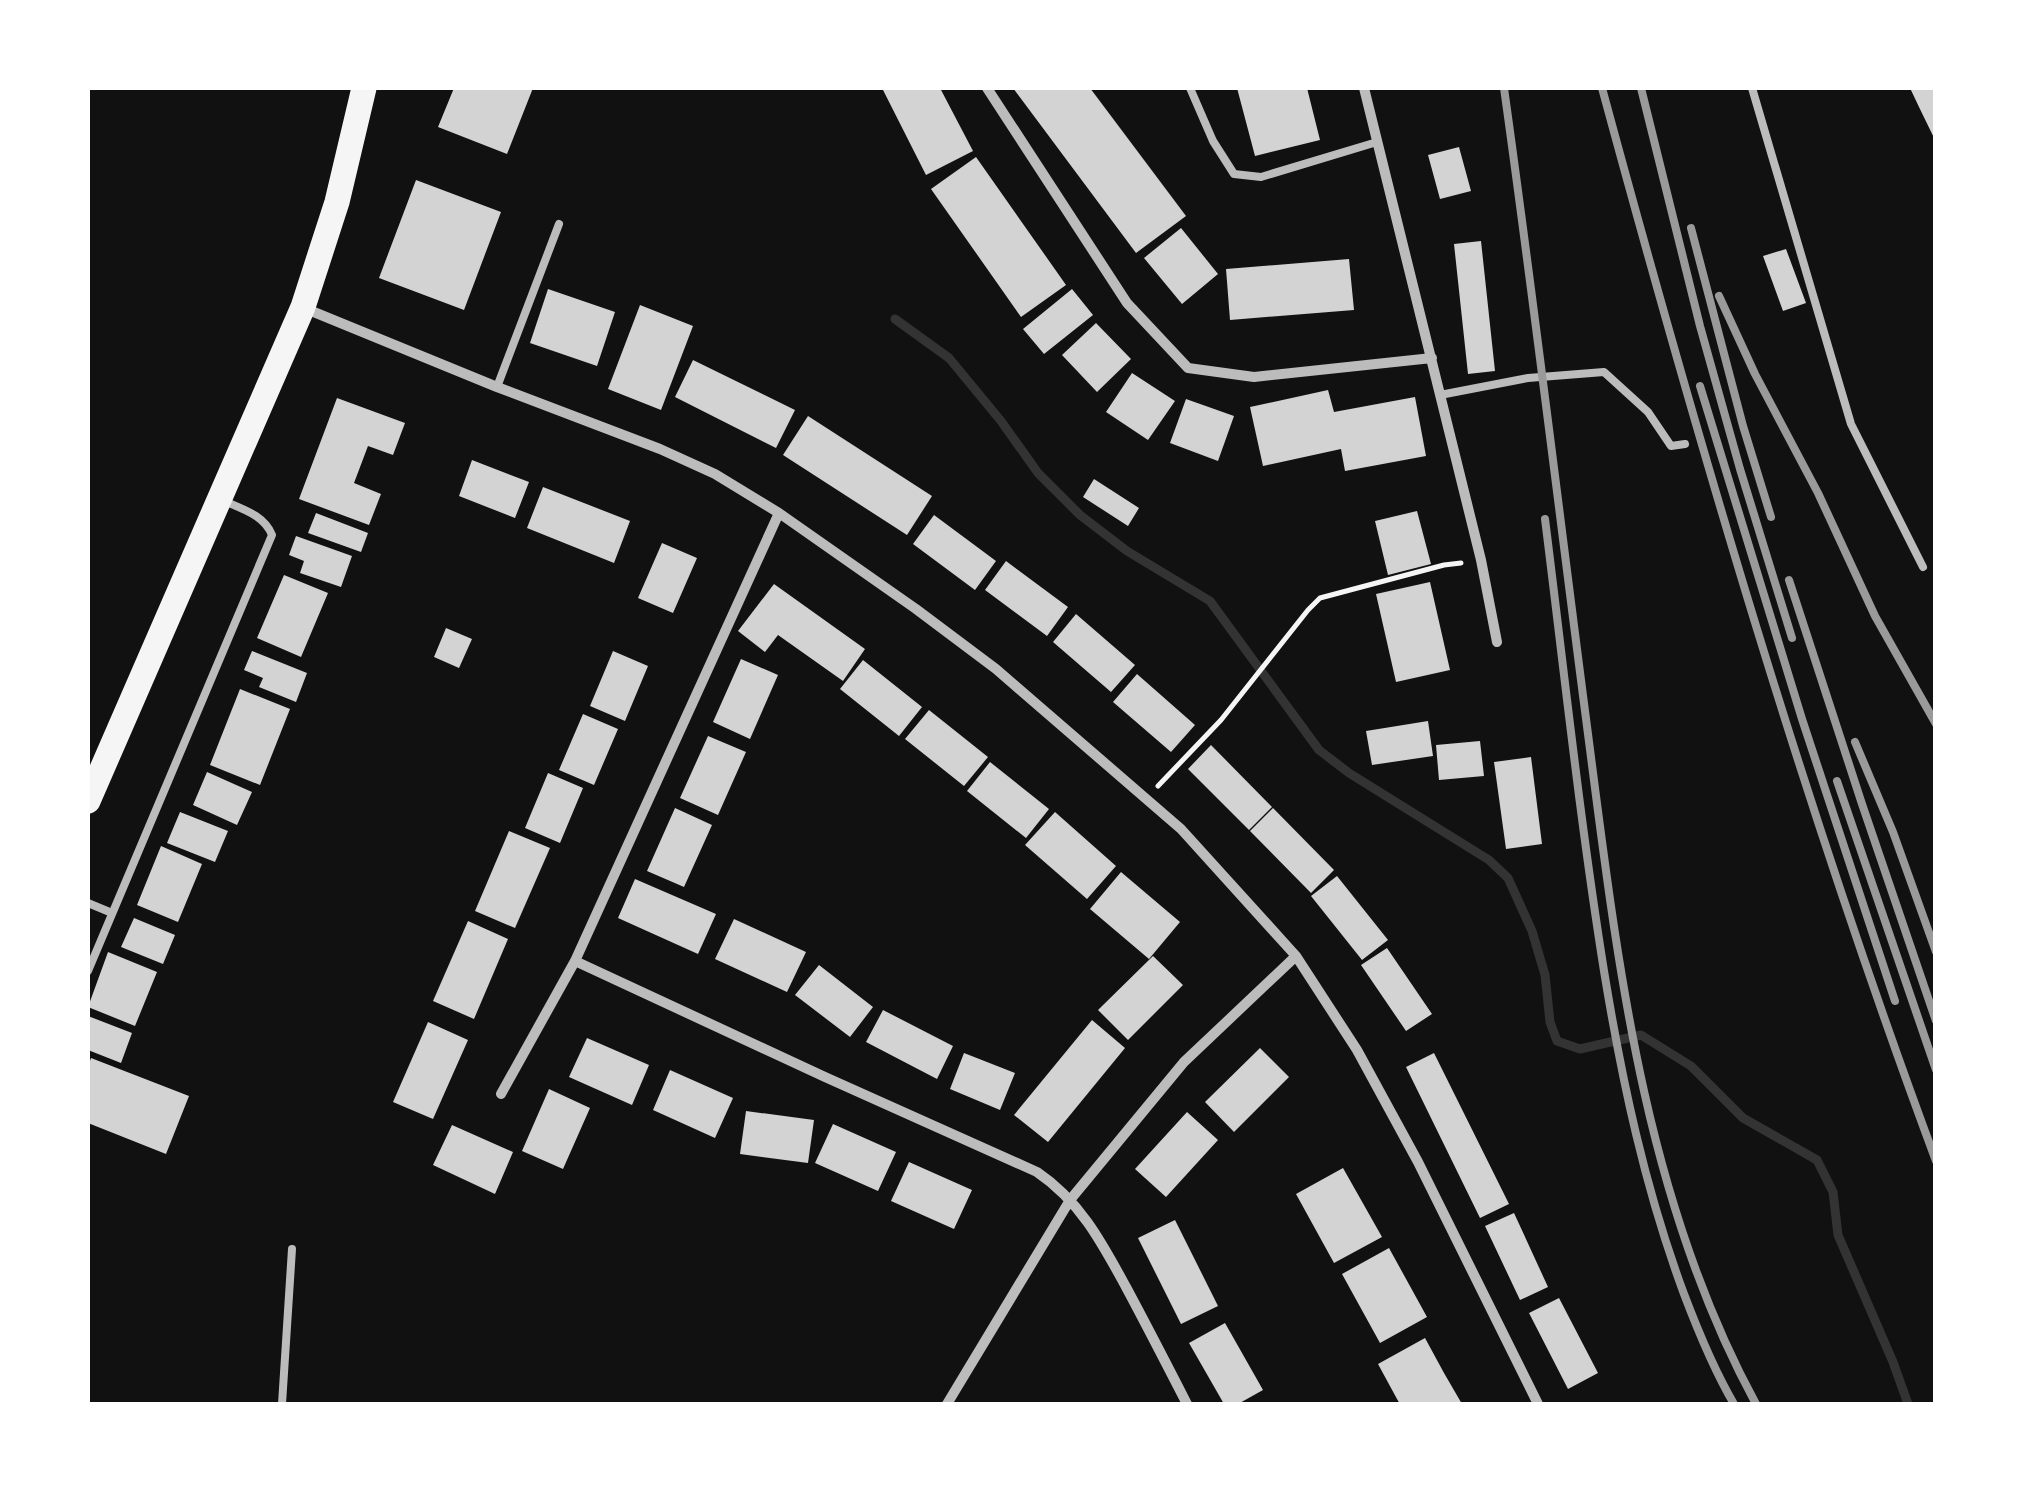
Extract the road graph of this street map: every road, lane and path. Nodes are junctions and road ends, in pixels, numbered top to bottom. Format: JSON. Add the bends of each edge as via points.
{"nodes":[{"id":1,"x":364,"y":88,"type":"edge"},
{"id":2,"x":987,"y":88,"type":"edge"},
{"id":3,"x":1190,"y":88,"type":"edge"},
{"id":4,"x":1364,"y":88,"type":"edge"},
{"id":5,"x":1752,"y":88,"type":"edge"},
{"id":6,"x":1377,"y":142,"type":"junction"},
{"id":7,"x":558,"y":224,"type":"dead end"},
{"id":8,"x":304,"y":307,"type":"junction"},
{"id":9,"x":1432,"y":358,"type":"junction"},
{"id":10,"x":498,"y":387,"type":"junction"},
{"id":11,"x":1440,"y":394,"type":"junction"},
{"id":12,"x":1685,"y":444,"type":"dead end"},
{"id":13,"x":220,"y":499,"type":"junction"},
{"id":14,"x":780,"y":513,"type":"junction"},
{"id":15,"x":1481,"y":560,"type":"junction"},
{"id":16,"x":1923,"y":567,"type":"dead end"},
{"id":17,"x":1497,"y":642,"type":"dead end"},
{"id":18,"x":1146,"y":799,"type":"junction"},
{"id":19,"x":88,"y":801,"type":"edge"},
{"id":20,"x":88,"y":903,"type":"edge"},
{"id":21,"x":112,"y":913,"type":"junction"},
{"id":22,"x":1296,"y":956,"type":"junction"},
{"id":23,"x":575,"y":960,"type":"junction"},
{"id":24,"x":88,"y":970,"type":"edge"},
{"id":25,"x":501,"y":1094,"type":"dead end"},
{"id":26,"x":1070,"y":1200,"type":"junction"},
{"id":27,"x":292,"y":1249,"type":"dead end"},
{"id":28,"x":282,"y":1404,"type":"edge"},
{"id":29,"x":947,"y":1404,"type":"edge"},
{"id":30,"x":1187,"y":1404,"type":"edge"},
{"id":31,"x":1538,"y":1404,"type":"edge"}],
"edges":[{"from":1,"to":8,"type":"main road"},
{"from":2,"to":9,"type":"street","via":[[1127,303],[1188,368],[1254,377]]},
{"from":3,"to":6,"type":"lane","via":[[1234,174],[1261,178]]},
{"from":4,"to":6,"type":"street"},
{"from":5,"to":16,"type":"lane","via":[[1851,424]]},
{"from":6,"to":9,"type":"street"},
{"from":7,"to":10,"type":"lane"},
{"from":8,"to":10,"type":"street"},
{"from":8,"to":13,"type":"main road"},
{"from":9,"to":11,"type":"street"},
{"from":10,"to":14,"type":"street","via":[[660,448]]},
{"from":11,"to":12,"type":"lane","via":[[1604,372],[1648,412],[1671,446]]},
{"from":11,"to":15,"type":"street"},
{"from":13,"to":19,"type":"main road"},
{"from":13,"to":21,"type":"lane","via":[[262,520],[272,535]]},
{"from":14,"to":18,"type":"street","via":[[996,669]]},
{"from":14,"to":23,"type":"street"},
{"from":15,"to":17,"type":"street"},
{"from":15,"to":18,"type":"path","via":[[1320,598]]},
{"from":18,"to":22,"type":"street"},
{"from":20,"to":21,"type":"lane"},
{"from":21,"to":24,"type":"lane"},
{"from":22,"to":26,"type":"street","via":[[1184,1062]]},
{"from":22,"to":31,"type":"street","via":[[1410,1146]]},
{"from":23,"to":25,"type":"street"},
{"from":23,"to":26,"type":"street","via":[[1037,1172]]},
{"from":26,"to":29,"type":"street"},
{"from":26,"to":30,"type":"street","via":[[1097,1235]]},
{"from":27,"to":28,"type":"lane"}]}
